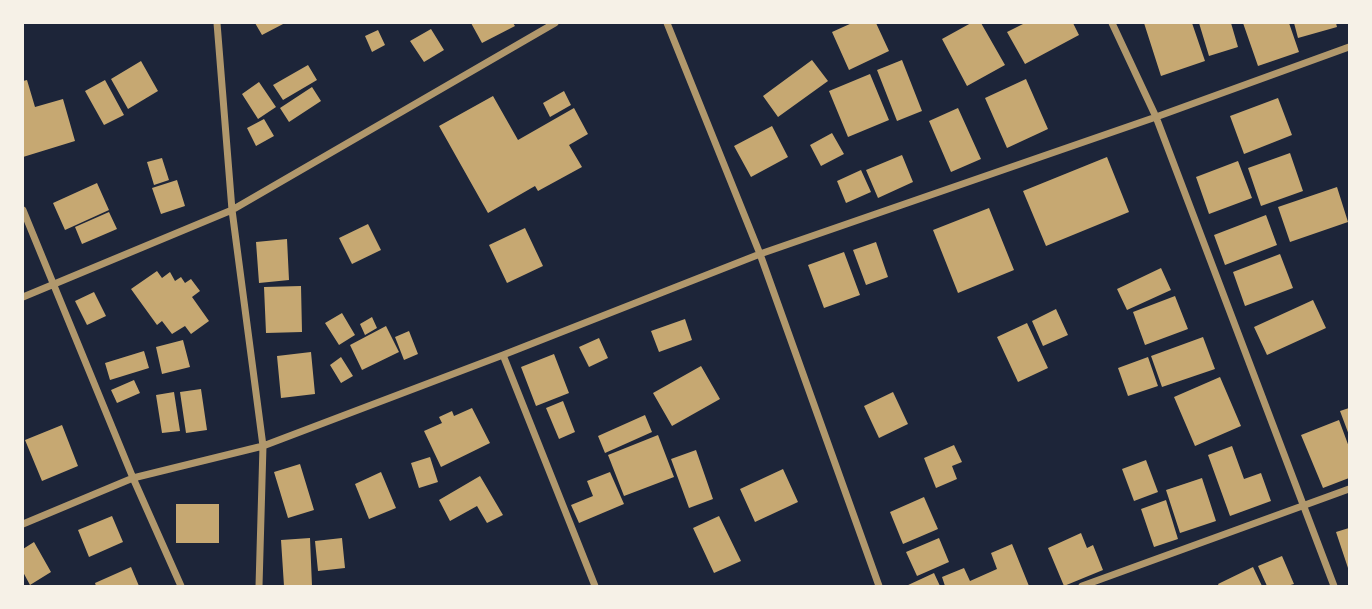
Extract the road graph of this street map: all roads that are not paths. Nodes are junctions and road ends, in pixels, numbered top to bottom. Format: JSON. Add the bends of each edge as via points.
{"nodes":[{"id":1,"x":217,"y":23,"type":"edge"},
{"id":2,"x":555,"y":23,"type":"edge"},
{"id":3,"x":667,"y":23,"type":"edge"},
{"id":4,"x":1112,"y":23,"type":"edge"},
{"id":5,"x":1349,"y":47,"type":"edge"},
{"id":6,"x":1156,"y":117,"type":"junction"},
{"id":7,"x":23,"y":210,"type":"edge"},
{"id":8,"x":232,"y":210,"type":"junction"},
{"id":9,"x":760,"y":254,"type":"junction"},
{"id":10,"x":55,"y":285,"type":"junction"},
{"id":11,"x":23,"y":297,"type":"edge"},
{"id":12,"x":503,"y":355,"type":"junction"},
{"id":13,"x":263,"y":446,"type":"junction"},
{"id":14,"x":133,"y":478,"type":"junction"},
{"id":15,"x":1349,"y":489,"type":"edge"},
{"id":16,"x":1303,"y":506,"type":"junction"},
{"id":17,"x":23,"y":524,"type":"edge"},
{"id":18,"x":181,"y":586,"type":"edge"},
{"id":19,"x":259,"y":586,"type":"edge"},
{"id":20,"x":595,"y":586,"type":"edge"},
{"id":21,"x":880,"y":586,"type":"edge"},
{"id":22,"x":1082,"y":586,"type":"edge"},
{"id":23,"x":1334,"y":586,"type":"edge"}],
"edges":[{"from":1,"to":8,"type":"street"},
{"from":2,"to":8,"type":"street"},
{"from":3,"to":9,"type":"street"},
{"from":4,"to":6,"type":"street"},
{"from":5,"to":6,"type":"street"},
{"from":6,"to":9,"type":"street"},
{"from":6,"to":16,"type":"street"},
{"from":7,"to":10,"type":"street"},
{"from":8,"to":10,"type":"street"},
{"from":8,"to":13,"type":"street"},
{"from":9,"to":12,"type":"street"},
{"from":9,"to":21,"type":"street"},
{"from":10,"to":11,"type":"street"},
{"from":10,"to":14,"type":"street"},
{"from":12,"to":13,"type":"street"},
{"from":12,"to":20,"type":"street"},
{"from":13,"to":14,"type":"street"},
{"from":13,"to":19,"type":"street"},
{"from":14,"to":17,"type":"street"},
{"from":14,"to":18,"type":"street"},
{"from":15,"to":16,"type":"street"},
{"from":16,"to":22,"type":"street"},
{"from":16,"to":23,"type":"street"}]}
